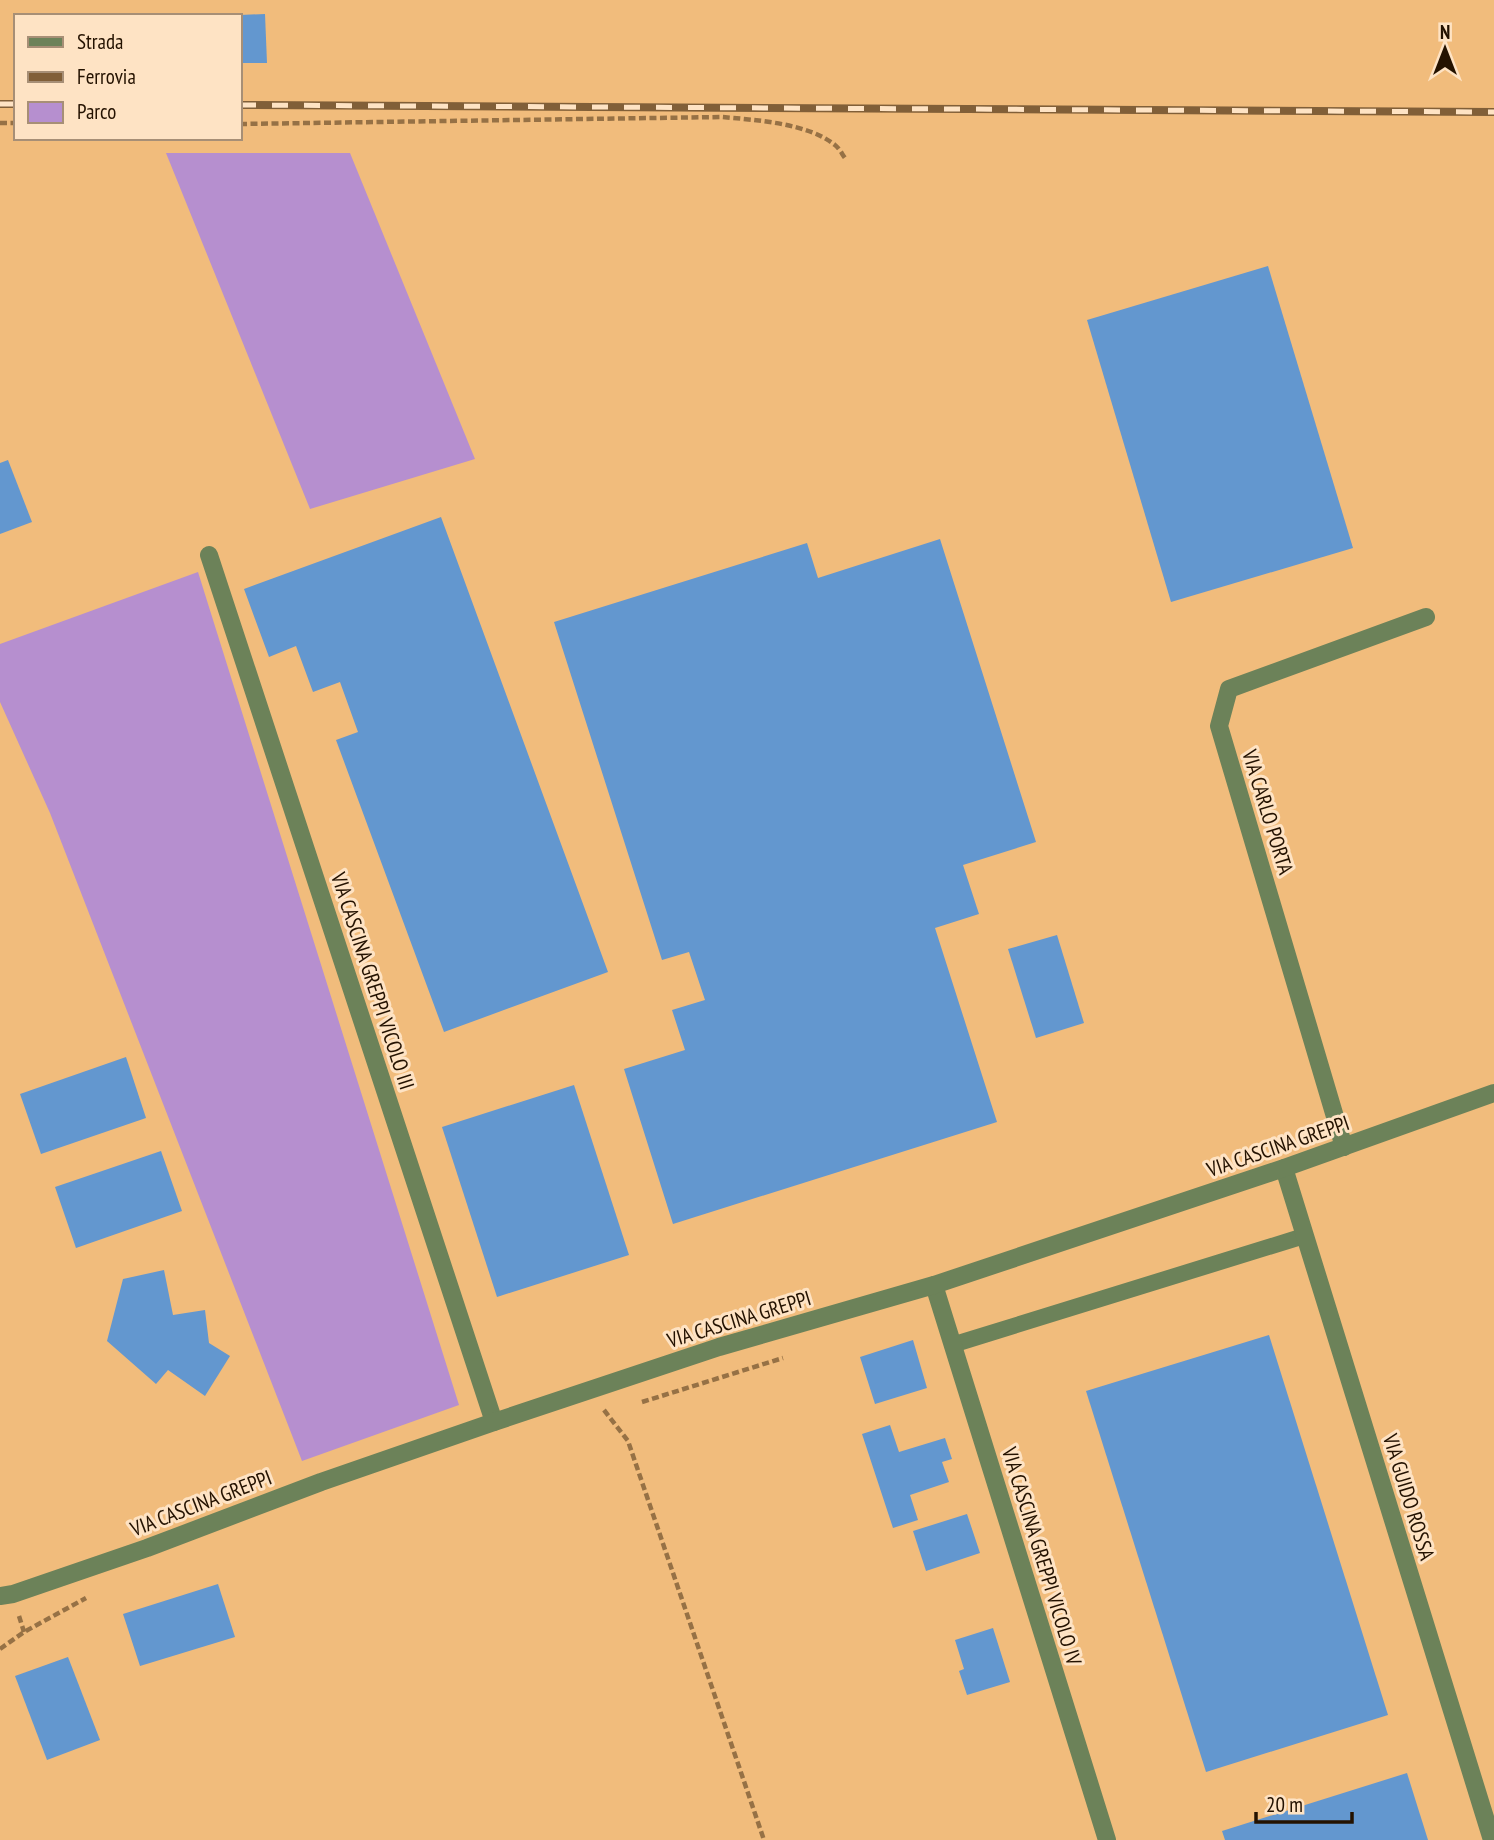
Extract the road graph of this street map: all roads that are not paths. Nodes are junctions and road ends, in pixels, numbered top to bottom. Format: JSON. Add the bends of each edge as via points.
{"nodes":[{"id":1,"x":209,"y":555,"type":"dead end"},
{"id":2,"x":1426,"y":617,"type":"dead end"},
{"id":3,"x":1494,"y":1093,"type":"edge"},
{"id":4,"x":1345,"y":1147,"type":"junction"},
{"id":5,"x":1284,"y":1168,"type":"junction"},
{"id":6,"x":1304,"y":1236,"type":"junction"},
{"id":7,"x":934,"y":1285,"type":"junction"},
{"id":8,"x":952,"y":1345,"type":"junction"},
{"id":9,"x":494,"y":1422,"type":"junction"},
{"id":10,"x":0,"y":1596,"type":"edge"},
{"id":11,"x":1107,"y":1840,"type":"edge"},
{"id":12,"x":1492,"y":1840,"type":"edge"}],
"edges":[{"from":1,"to":9,"type":"street","name":"VIA CASCINA GREPPI VICOLO III"},
{"from":2,"to":4,"type":"street","name":"VIA CARLO PORTA","via":[[1229,689],[1219,726]]},
{"from":3,"to":4,"type":"street","name":"VIA CASCINA GREPPI"},
{"from":4,"to":5,"type":"street","name":"VIA CASCINA GREPPI"},
{"from":5,"to":6,"type":"street","name":"VIA GUIDO ROSSA"},
{"from":5,"to":7,"type":"street","name":"VIA CASCINA GREPPI"},
{"from":6,"to":8,"type":"lane"},
{"from":6,"to":12,"type":"street","name":"VIA GUIDO ROSSA"},
{"from":7,"to":8,"type":"street","name":"VIA CASCINA GREPPI VICOLO IV"},
{"from":7,"to":9,"type":"street","name":"VIA CASCINA GREPPI","via":[[719,1347]]},
{"from":8,"to":11,"type":"street","name":"VIA CASCINA GREPPI VICOLO IV"},
{"from":9,"to":10,"type":"street","name":"VIA CASCINA GREPPI","via":[[147,1548]]}]}
